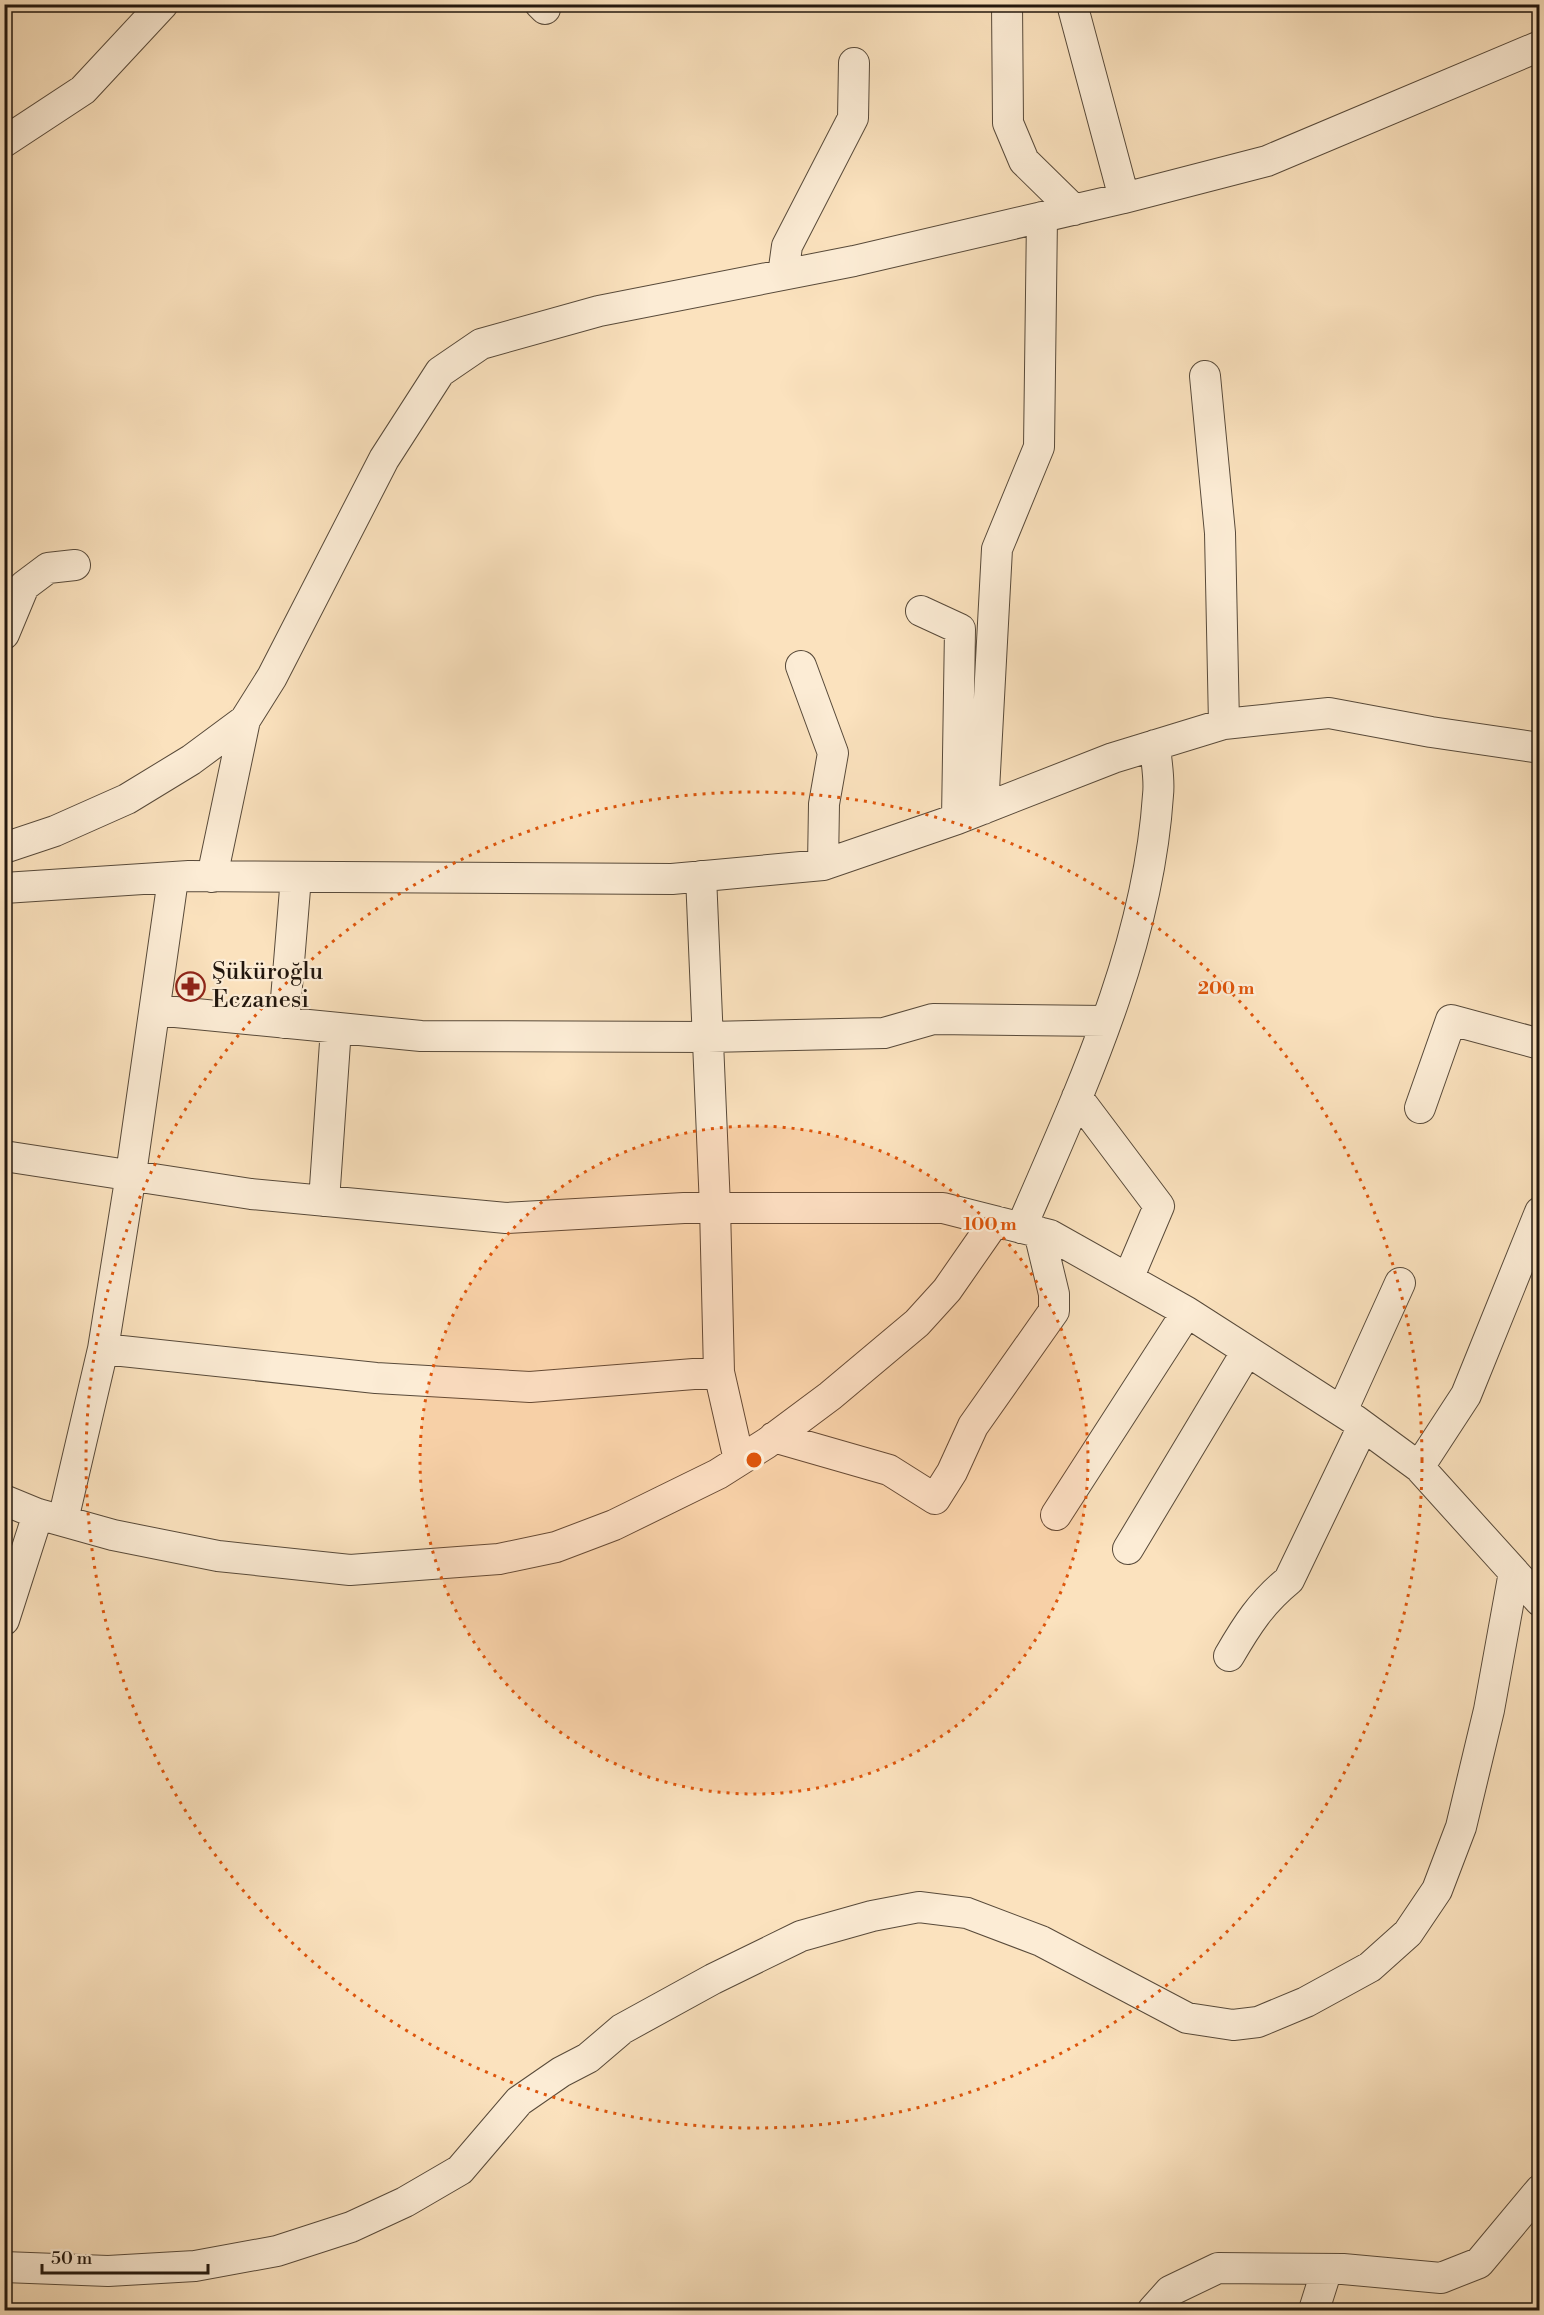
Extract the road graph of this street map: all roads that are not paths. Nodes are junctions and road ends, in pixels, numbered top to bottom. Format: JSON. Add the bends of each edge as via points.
{"nodes":[{"id":1,"x":163,"y":4,"type":"edge"},
{"id":2,"x":1007,"y":4,"type":"edge"},
{"id":3,"x":1072,"y":4,"type":"edge"},
{"id":4,"x":1539,"y":46,"type":"edge"},
{"id":5,"x":854,"y":63,"type":"dead end"},
{"id":6,"x":4,"y":142,"type":"edge"},
{"id":7,"x":1124,"y":198,"type":"junction"},
{"id":8,"x":1074,"y":210,"type":"junction"},
{"id":9,"x":1042,"y":217,"type":"junction"},
{"id":10,"x":783,"y":275,"type":"junction"},
{"id":11,"x":1205,"y":376,"type":"dead end"},
{"id":12,"x":75,"y":565,"type":"dead end"},
{"id":13,"x":921,"y":611,"type":"dead end"},
{"id":14,"x":4,"y":634,"type":"edge"},
{"id":15,"x":801,"y":666,"type":"dead end"},
{"id":16,"x":245,"y":720,"type":"junction"},
{"id":17,"x":1224,"y":724,"type":"junction"},
{"id":18,"x":1155,"y":745,"type":"junction"},
{"id":19,"x":1539,"y":748,"type":"edge"},
{"id":20,"x":970,"y":814,"type":"junction"},
{"id":21,"x":4,"y":848,"type":"edge"},
{"id":22,"x":822,"y":865,"type":"junction"},
{"id":23,"x":701,"y":876,"type":"junction"},
{"id":24,"x":212,"y":877,"type":"junction"},
{"id":25,"x":296,"y":877,"type":"junction"},
{"id":26,"x":174,"y":879,"type":"junction"},
{"id":27,"x":4,"y":888,"type":"edge"},
{"id":28,"x":154,"y":1010,"type":"junction"},
{"id":29,"x":1106,"y":1021,"type":"junction"},
{"id":30,"x":284,"y":1023,"type":"junction"},
{"id":31,"x":336,"y":1028,"type":"junction"},
{"id":32,"x":708,"y":1037,"type":"junction"},
{"id":33,"x":1539,"y":1044,"type":"edge"},
{"id":34,"x":1077,"y":1097,"type":"junction"},
{"id":35,"x":1420,"y":1108,"type":"dead end"},
{"id":36,"x":4,"y":1156,"type":"edge"},
{"id":37,"x":131,"y":1174,"type":"junction"},
{"id":38,"x":324,"y":1201,"type":"junction"},
{"id":39,"x":715,"y":1207,"type":"junction"},
{"id":40,"x":1539,"y":1212,"type":"edge"},
{"id":41,"x":1018,"y":1227,"type":"junction"},
{"id":42,"x":1128,"y":1279,"type":"junction"},
{"id":43,"x":1400,"y":1283,"type":"dead end"},
{"id":44,"x":1186,"y":1312,"type":"junction"},
{"id":45,"x":103,"y":1349,"type":"junction"},
{"id":46,"x":1247,"y":1351,"type":"junction"},
{"id":47,"x":719,"y":1372,"type":"junction"},
{"id":48,"x":1352,"y":1418,"type":"junction"},
{"id":49,"x":774,"y":1437,"type":"junction"},
{"id":50,"x":740,"y":1460,"type":"junction"},
{"id":51,"x":1419,"y":1467,"type":"junction"},
{"id":52,"x":4,"y":1500,"type":"edge"},
{"id":53,"x":1056,"y":1515,"type":"dead end"},
{"id":54,"x":50,"y":1517,"type":"junction"},
{"id":55,"x":1128,"y":1550,"type":"dead end"},
{"id":56,"x":1514,"y":1572,"type":"junction"},
{"id":57,"x":1539,"y":1601,"type":"edge"},
{"id":58,"x":4,"y":1620,"type":"edge"},
{"id":59,"x":1229,"y":1656,"type":"dead end"},
{"id":60,"x":1539,"y":2190,"type":"edge"},
{"id":61,"x":4,"y":2267,"type":"edge"},
{"id":62,"x":1327,"y":2269,"type":"junction"},
{"id":63,"x":1153,"y":2310,"type":"edge"},
{"id":64,"x":1314,"y":2310,"type":"edge"}],
"edges":[{"from":1,"to":6,"type":"street","via":[[83,90]]},
{"from":2,"to":8,"type":"street","via":[[1008,123],[1024,161]]},
{"from":3,"to":7,"type":"street"},
{"from":4,"to":7,"type":"street","via":[[1267,161]]},
{"from":5,"to":10,"type":"street","via":[[853,118],[787,246]]},
{"from":7,"to":8,"type":"street"},
{"from":8,"to":9,"type":"street"},
{"from":9,"to":10,"type":"street"},
{"from":9,"to":20,"type":"street","via":[[1039,447],[998,549]]},
{"from":10,"to":16,"type":"street","via":[[598,311],[481,344],[440,372],[384,459],[272,677]]},
{"from":11,"to":17,"type":"street","via":[[1220,533]]},
{"from":12,"to":14,"type":"street","via":[[48,568],[24,586]]},
{"from":13,"to":20,"type":"street","via":[[960,629]]},
{"from":15,"to":22,"type":"street","via":[[833,753],[824,804]]},
{"from":16,"to":21,"type":"street","via":[[191,760],[127,799],[55,831]]},
{"from":16,"to":24,"type":"street"},
{"from":17,"to":18,"type":"street"},
{"from":17,"to":19,"type":"street","via":[[1329,713]]},
{"from":18,"to":20,"type":"street"},
{"from":18,"to":29,"type":"street","via":[[1159,794],[1146,883],[1133,942]]},
{"from":20,"to":22,"type":"street"},
{"from":22,"to":23,"type":"street"},
{"from":23,"to":25,"type":"street"},
{"from":23,"to":32,"type":"street"},
{"from":24,"to":25,"type":"street"},
{"from":24,"to":26,"type":"street"},
{"from":25,"to":30,"type":"street"},
{"from":26,"to":27,"type":"street"},
{"from":26,"to":28,"type":"street"},
{"from":28,"to":30,"type":"street"},
{"from":28,"to":37,"type":"street"},
{"from":29,"to":32,"type":"street","via":[[933,1019],[884,1033]]},
{"from":29,"to":34,"type":"street"},
{"from":30,"to":31,"type":"street"},
{"from":31,"to":32,"type":"street","via":[[421,1036]]},
{"from":31,"to":38,"type":"street"},
{"from":32,"to":39,"type":"street"},
{"from":33,"to":35,"type":"street","via":[[1451,1020]]},
{"from":34,"to":41,"type":"street"},
{"from":34,"to":42,"type":"street","via":[[1159,1206]]},
{"from":36,"to":37,"type":"street"},
{"from":37,"to":38,"type":"street","via":[[251,1194]]},
{"from":37,"to":45,"type":"street"},
{"from":38,"to":39,"type":"street","via":[[506,1218]]},
{"from":39,"to":41,"type":"street","via":[[943,1208]]},
{"from":39,"to":47,"type":"street"},
{"from":40,"to":51,"type":"street","via":[[1466,1395]]},
{"from":41,"to":42,"type":"street","via":[[1050,1235]]},
{"from":41,"to":49,"type":"street","via":[[947,1290],[917,1323]]},
{"from":41,"to":49,"type":"street","via":[[1054,1294],[1054,1311],[973,1426],[935,1499],[889,1470]]},
{"from":42,"to":44,"type":"street"},
{"from":43,"to":48,"type":"street"},
{"from":44,"to":46,"type":"street"},
{"from":44,"to":53,"type":"street"},
{"from":45,"to":47,"type":"street","via":[[376,1378],[530,1387]]},
{"from":45,"to":54,"type":"street"},
{"from":46,"to":48,"type":"street"},
{"from":46,"to":55,"type":"street"},
{"from":47,"to":50,"type":"street"},
{"from":48,"to":51,"type":"street"},
{"from":48,"to":59,"type":"street","via":[[1289,1580],[1270,1595],[1250,1620]]},
{"from":49,"to":50,"type":"street"},
{"from":50,"to":54,"type":"street","via":[[614,1525],[556,1547],[499,1559],[350,1570],[218,1557]]},
{"from":51,"to":56,"type":"street"},
{"from":52,"to":54,"type":"street"},
{"from":54,"to":58,"type":"street"},
{"from":56,"to":57,"type":"street"},
{"from":56,"to":61,"type":"street","via":[[1489,1710],[1461,1827],[1437,1890],[1408,1933],[1370,1967],[1306,2002],[1258,2022],[1233,2025],[1186,2018],[1041,1941],[966,1914],[919,1907],[872,1916],[801,1936],[622,2030],[588,2058],[519,2101],[460,2170],[351,2227],[277,2251],[195,2266],[108,2271]]},
{"from":60,"to":62,"type":"street","via":[[1479,2263],[1441,2278]]},
{"from":62,"to":63,"type":"street","via":[[1218,2268],[1170,2291]]},
{"from":62,"to":64,"type":"street"}]}
